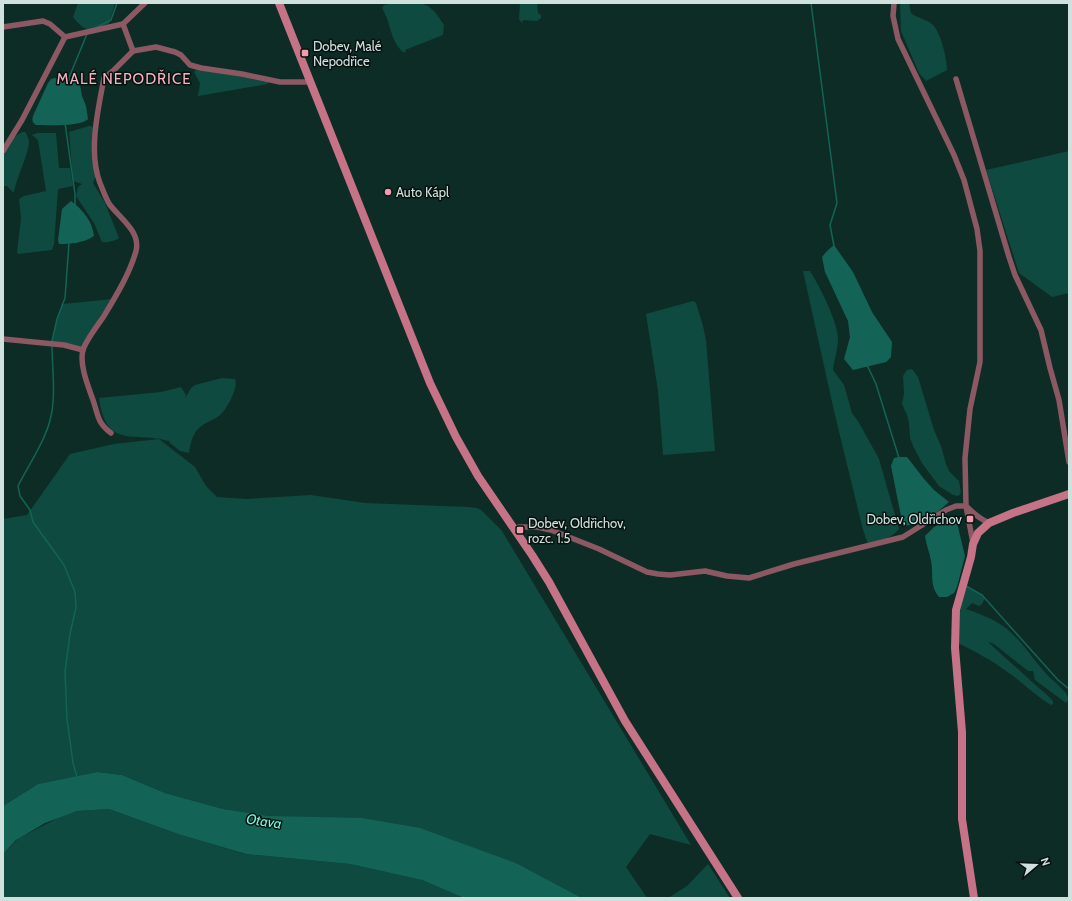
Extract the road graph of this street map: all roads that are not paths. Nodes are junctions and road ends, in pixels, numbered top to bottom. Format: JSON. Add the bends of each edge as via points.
{"nodes":[{"id":1,"x":145,"y":3,"type":"edge"},
{"id":2,"x":279,"y":3,"type":"edge"},
{"id":3,"x":894,"y":3,"type":"edge"},
{"id":4,"x":123,"y":24,"type":"junction"},
{"id":5,"x":3,"y":27,"type":"edge"},
{"id":6,"x":65,"y":37,"type":"junction"},
{"id":7,"x":133,"y":51,"type":"junction"},
{"id":8,"x":956,"y":79,"type":"dead end"},
{"id":9,"x":310,"y":82,"type":"junction"},
{"id":10,"x":3,"y":151,"type":"edge"},
{"id":11,"x":3,"y":339,"type":"edge"},
{"id":12,"x":83,"y":350,"type":"junction"},
{"id":13,"x":111,"y":433,"type":"dead end"},
{"id":14,"x":1069,"y":462,"type":"edge"},
{"id":15,"x":1069,"y":494,"type":"edge"},
{"id":16,"x":966,"y":506,"type":"junction"},
{"id":17,"x":990,"y":523,"type":"junction"},
{"id":18,"x":515,"y":529,"type":"junction"},
{"id":19,"x":973,"y":544,"type":"junction"},
{"id":20,"x":738,"y":898,"type":"edge"},
{"id":21,"x":974,"y":898,"type":"edge"}],
"edges":[{"from":1,"to":4,"type":"street"},
{"from":2,"to":9,"type":"main road"},
{"from":3,"to":16,"type":"street","via":[[893,16],[898,39],[954,155],[977,229],[980,251],[980,362],[970,409],[965,458]]},
{"from":4,"to":6,"type":"street"},
{"from":4,"to":7,"type":"street"},
{"from":5,"to":6,"type":"street","via":[[43,21]]},
{"from":6,"to":10,"type":"street"},
{"from":7,"to":9,"type":"street","via":[[156,48],[175,52],[190,65],[201,68],[280,82]]},
{"from":7,"to":12,"type":"street","via":[[104,78],[94,153],[98,175],[110,204],[134,233],[136,247],[120,288]]},
{"from":8,"to":14,"type":"street","via":[[1009,257],[1041,330],[1059,400]]},
{"from":9,"to":18,"type":"main road","via":[[430,383],[478,476]]},
{"from":11,"to":12,"type":"street","via":[[64,345]]},
{"from":12,"to":13,"type":"street","via":[[85,377],[98,417],[101,424]]},
{"from":15,"to":17,"type":"main road"},
{"from":16,"to":17,"type":"street"},
{"from":16,"to":18,"type":"street","via":[[946,510],[903,537],[748,578],[705,571],[670,575],[647,572],[551,530],[537,527]]},
{"from":16,"to":19,"type":"street"},
{"from":17,"to":19,"type":"main road","via":[[978,533]]},
{"from":18,"to":20,"type":"main road","via":[[548,582],[625,721]]},
{"from":19,"to":21,"type":"main road","via":[[956,610],[955,648],[962,732],[962,820]]}]}
